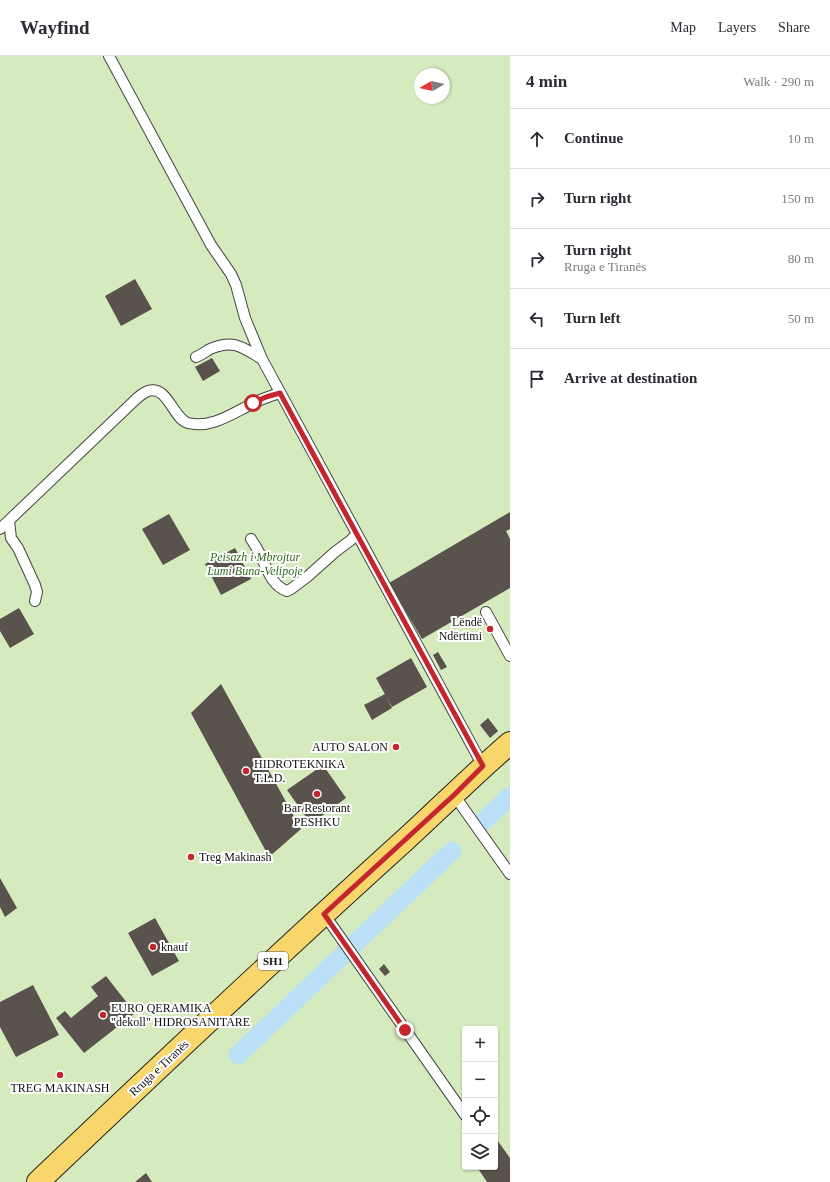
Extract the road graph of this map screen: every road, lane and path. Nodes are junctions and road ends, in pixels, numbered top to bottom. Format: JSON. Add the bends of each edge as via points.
{"nodes":[{"id":1,"x":109,"y":56,"type":"edge"},
{"id":2,"x":196,"y":357,"type":"dead end"},
{"id":3,"x":262,"y":359,"type":"junction"},
{"id":4,"x":280,"y":393,"type":"junction"},
{"id":5,"x":9,"y":521,"type":"junction"},
{"id":6,"x":0,"y":529,"type":"edge"},
{"id":7,"x":357,"y":534,"type":"junction"},
{"id":8,"x":251,"y":539,"type":"dead end"},
{"id":9,"x":35,"y":600,"type":"dead end"},
{"id":10,"x":486,"y":612,"type":"dead end"},
{"id":11,"x":510,"y":656,"type":"edge"},
{"id":12,"x":510,"y":743,"type":"edge"},
{"id":13,"x":483,"y":766,"type":"junction"},
{"id":14,"x":454,"y":795,"type":"junction"},
{"id":15,"x":510,"y":874,"type":"edge"},
{"id":16,"x":324,"y":914,"type":"junction"},
{"id":17,"x":462,"y":1111,"type":"edge"},
{"id":18,"x":47,"y":1179,"type":"edge"}],
"edges":[{"from":1,"to":3,"type":"lane","via":[[211,246],[231,274]]},
{"from":2,"to":3,"type":"lane","via":[[225,344],[231,344]]},
{"from":3,"to":4,"type":"lane"},
{"from":4,"to":5,"type":"lane","via":[[216,421],[196,424],[182,420],[161,393],[147,392],[133,402]]},
{"from":4,"to":7,"type":"lane"},
{"from":5,"to":6,"type":"lane"},
{"from":5,"to":9,"type":"lane","via":[[11,538],[38,592]]},
{"from":7,"to":8,"type":"lane","via":[[287,591],[271,578]]},
{"from":7,"to":13,"type":"lane"},
{"from":10,"to":11,"type":"lane"},
{"from":12,"to":13,"type":"main road","name":"Rruga e Tiranës","number":"SH1"},
{"from":13,"to":14,"type":"main road","name":"Rruga e Tiranës","number":"SH1"},
{"from":14,"to":15,"type":"lane"},
{"from":14,"to":16,"type":"main road","name":"Rruga e Tiranës","number":"SH1"},
{"from":16,"to":17,"type":"lane"},
{"from":16,"to":18,"type":"main road","name":"Rruga e Tiranës","number":"SH1"}]}
